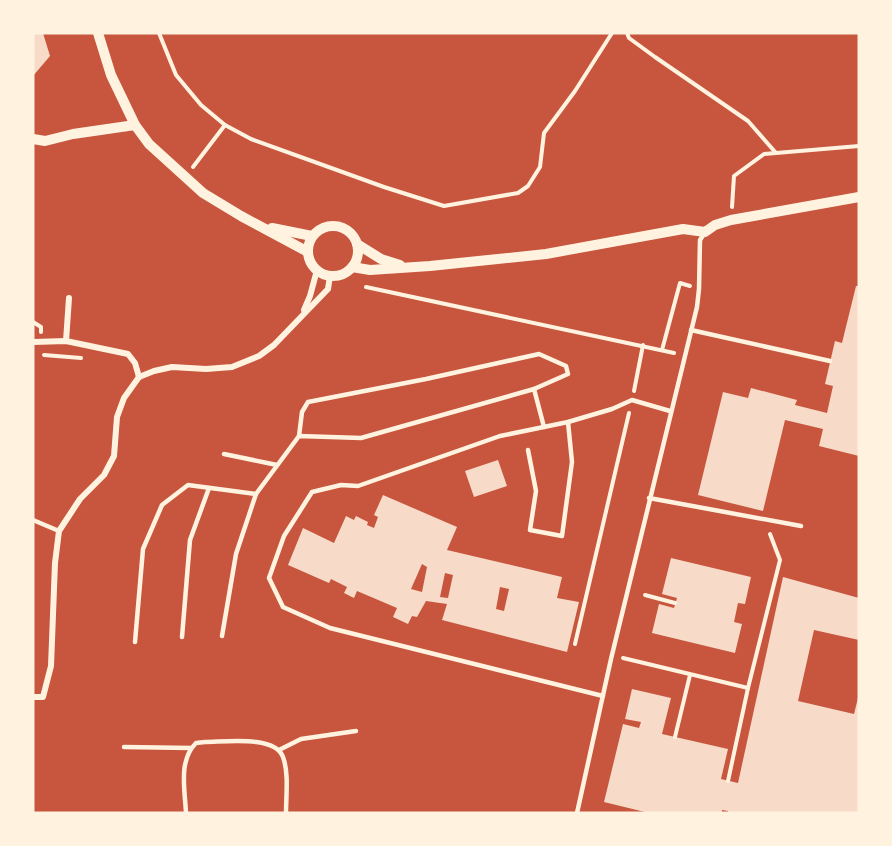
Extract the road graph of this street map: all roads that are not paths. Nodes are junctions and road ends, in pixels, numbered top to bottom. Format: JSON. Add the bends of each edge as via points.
{"nodes":[{"id":1,"x":98,"y":33,"type":"edge"},
{"id":2,"x":135,"y":125,"type":"junction"},
{"id":3,"x":33,"y":139,"type":"edge"},
{"id":4,"x":859,"y":196,"type":"edge"},
{"id":5,"x":241,"y":216,"type":"junction"},
{"id":6,"x":705,"y":232,"type":"junction"},
{"id":7,"x":312,"y":236,"type":"junction"},
{"id":8,"x":357,"y":244,"type":"junction"},
{"id":9,"x":308,"y":252,"type":"junction"},
{"id":10,"x":352,"y":267,"type":"junction"},
{"id":11,"x":415,"y":267,"type":"junction"},
{"id":12,"x":317,"y":270,"type":"junction"},
{"id":13,"x":330,"y":276,"type":"junction"},
{"id":14,"x":69,"y":298,"type":"dead end"},
{"id":15,"x":302,"y":314,"type":"junction"},
{"id":16,"x":691,"y":330,"type":"junction"},
{"id":17,"x":66,"y":341,"type":"junction"},
{"id":18,"x":33,"y":342,"type":"edge"},
{"id":19,"x":830,"y":361,"type":"dead end"},
{"id":20,"x":139,"y":377,"type":"junction"},
{"id":21,"x":534,"y":389,"type":"junction"},
{"id":22,"x":670,"y":411,"type":"junction"},
{"id":23,"x":568,"y":422,"type":"junction"},
{"id":24,"x":544,"y":427,"type":"junction"},
{"id":25,"x":299,"y":436,"type":"junction"},
{"id":26,"x":528,"y":450,"type":"dead end"},
{"id":27,"x":224,"y":454,"type":"dead end"},
{"id":28,"x":277,"y":465,"type":"junction"},
{"id":29,"x":209,"y":488,"type":"junction"},
{"id":30,"x":256,"y":494,"type":"junction"},
{"id":31,"x":649,"y":498,"type":"junction"},
{"id":32,"x":33,"y":520,"type":"edge"},
{"id":33,"x":801,"y":526,"type":"dead end"},
{"id":34,"x":59,"y":531,"type":"junction"},
{"id":35,"x":222,"y":636,"type":"dead end"},
{"id":36,"x":182,"y":638,"type":"dead end"},
{"id":37,"x":135,"y":642,"type":"dead end"},
{"id":38,"x":33,"y":696,"type":"edge"},
{"id":39,"x":603,"y":696,"type":"junction"},
{"id":40,"x":356,"y":731,"type":"dead end"},
{"id":41,"x":124,"y":747,"type":"dead end"},
{"id":42,"x":191,"y":748,"type":"junction"},
{"id":43,"x":279,"y":750,"type":"junction"},
{"id":44,"x":186,"y":813,"type":"edge"},
{"id":45,"x":286,"y":813,"type":"edge"},
{"id":46,"x":577,"y":813,"type":"edge"}],
"edges":[{"from":1,"to":2,"type":"street","via":[[111,75]]},
{"from":2,"to":3,"type":"street","via":[[45,141]]},
{"from":2,"to":5,"type":"street","via":[[148,144],[185,178]]},
{"from":4,"to":6,"type":"street","via":[[731,220]]},
{"from":5,"to":7,"type":"street","via":[[278,231]]},
{"from":5,"to":9,"type":"street"},
{"from":6,"to":11,"type":"street","via":[[683,229],[546,254]]},
{"from":6,"to":16,"type":"lane","via":[[700,240],[699,289]]},
{"from":7,"to":8,"type":"street","via":[[333,225],[349,231]]},
{"from":7,"to":9,"type":"street"},
{"from":8,"to":10,"type":"street"},
{"from":8,"to":11,"type":"street","via":[[389,262]]},
{"from":9,"to":12,"type":"street"},
{"from":10,"to":11,"type":"street"},
{"from":10,"to":13,"type":"street"},
{"from":12,"to":13,"type":"street"},
{"from":12,"to":15,"type":"street"},
{"from":13,"to":15,"type":"street","via":[[328,289]]},
{"from":14,"to":17,"type":"street"},
{"from":15,"to":20,"type":"street","via":[[274,345],[244,364],[221,369],[172,367]]},
{"from":16,"to":19,"type":"lane"},
{"from":16,"to":22,"type":"lane"},
{"from":17,"to":18,"type":"street"},
{"from":17,"to":20,"type":"street","via":[[128,354]]},
{"from":20,"to":34,"type":"street","via":[[124,398],[117,417],[114,456],[104,475],[80,499]]},
{"from":21,"to":24,"type":"lane"},
{"from":21,"to":25,"type":"lane","via":[[361,438]]},
{"from":21,"to":25,"type":"lane","via":[[568,374],[566,366],[539,354],[308,402],[302,412]]},
{"from":22,"to":23,"type":"lane","via":[[632,400]]},
{"from":22,"to":31,"type":"lane"},
{"from":23,"to":24,"type":"lane"},
{"from":23,"to":26,"type":"lane","via":[[572,462],[562,536],[530,530],[536,491]]},
{"from":24,"to":39,"type":"lane","via":[[500,436],[358,486],[341,485],[312,492],[284,536],[269,578],[283,607],[330,628]]},
{"from":25,"to":28,"type":"lane"},
{"from":27,"to":28,"type":"lane"},
{"from":28,"to":30,"type":"lane"},
{"from":29,"to":30,"type":"lane"},
{"from":29,"to":36,"type":"lane","via":[[190,540]]},
{"from":29,"to":37,"type":"lane","via":[[188,485],[162,505],[142,549]]},
{"from":30,"to":35,"type":"lane","via":[[236,554]]},
{"from":31,"to":33,"type":"lane"},
{"from":31,"to":39,"type":"lane"},
{"from":32,"to":34,"type":"lane"},
{"from":34,"to":38,"type":"street","via":[[51,666],[43,697]]},
{"from":39,"to":46,"type":"lane"},
{"from":40,"to":43,"type":"lane","via":[[301,739]]},
{"from":41,"to":42,"type":"lane"},
{"from":42,"to":43,"type":"lane","via":[[205,742],[256,742]]},
{"from":42,"to":44,"type":"lane","via":[[184,767]]},
{"from":43,"to":45,"type":"lane","via":[[284,757]]}]}
